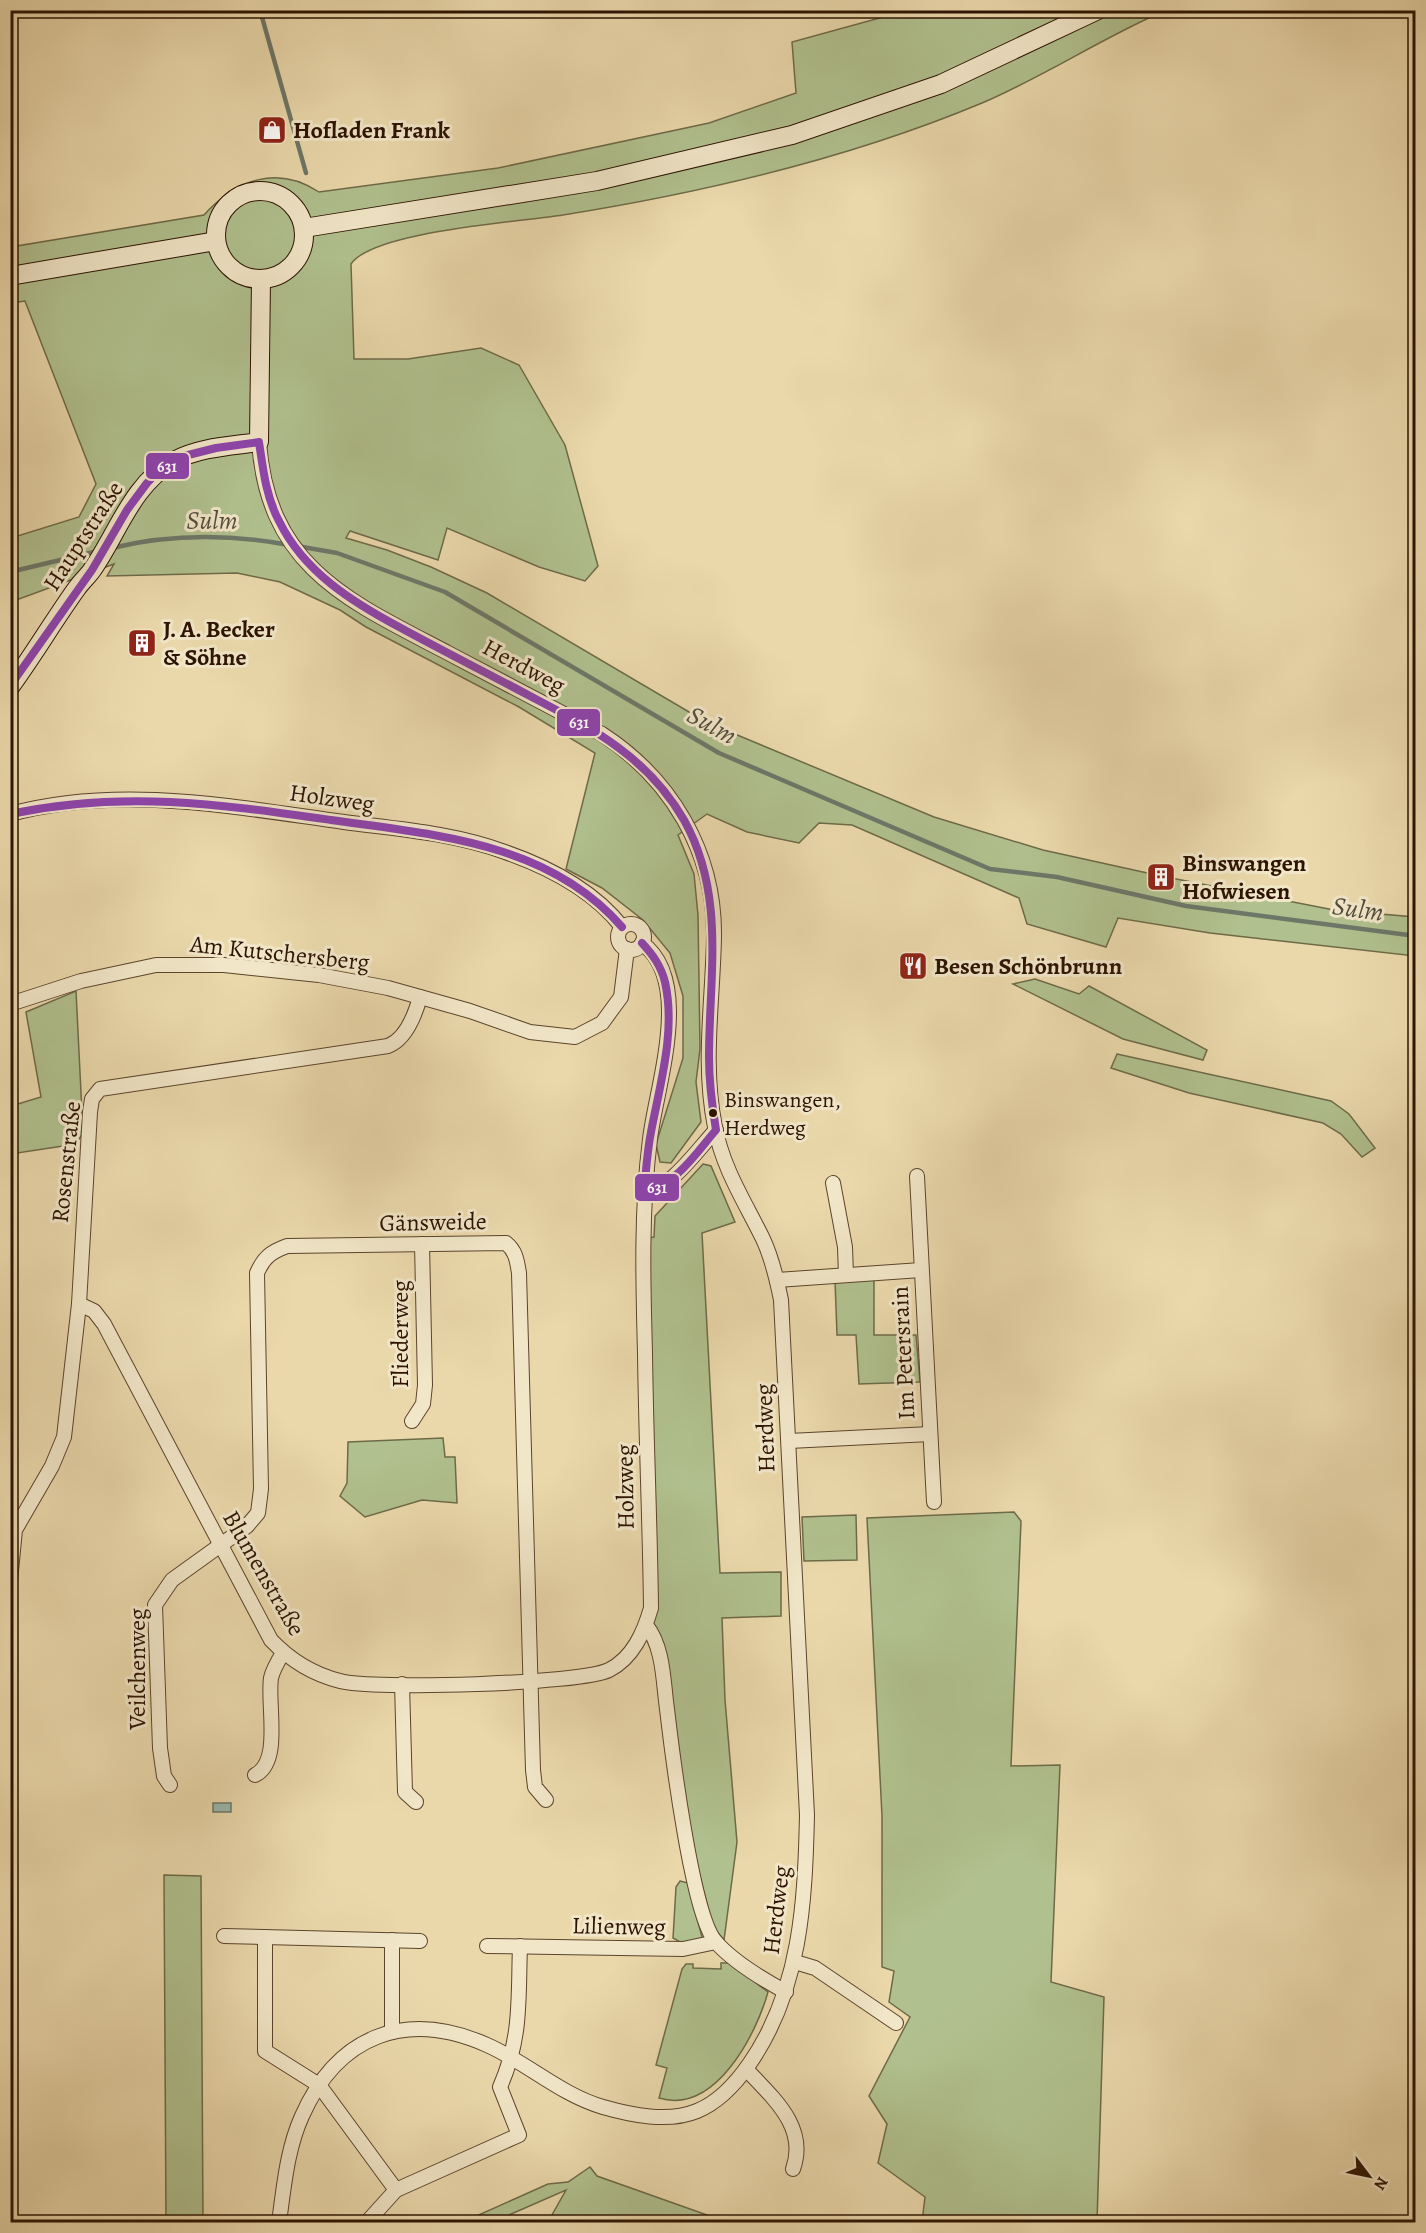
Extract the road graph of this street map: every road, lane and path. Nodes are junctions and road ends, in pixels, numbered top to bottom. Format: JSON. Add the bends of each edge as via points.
{"nodes":[{"id":1,"x":1098,"y":10,"type":"edge"},
{"id":2,"x":303,"y":228,"type":"junction"},
{"id":3,"x":216,"y":242,"type":"junction"},
{"id":4,"x":10,"y":276,"type":"edge"},
{"id":5,"x":261,"y":279,"type":"junction"},
{"id":6,"x":259,"y":442,"type":"junction"},
{"id":7,"x":10,"y":687,"type":"edge"},
{"id":8,"x":10,"y":814,"type":"edge"},
{"id":9,"x":622,"y":927,"type":"junction"},
{"id":10,"x":642,"y":943,"type":"junction"},
{"id":11,"x":627,"y":949,"type":"junction"},
{"id":12,"x":420,"y":997,"type":"junction"},
{"id":13,"x":10,"y":1004,"type":"edge"},
{"id":14,"x":716,"y":1130,"type":"junction"},
{"id":15,"x":917,"y":1176,"type":"dead end"},
{"id":16,"x":833,"y":1183,"type":"dead end"},
{"id":17,"x":644,"y":1192,"type":"junction"},
{"id":18,"x":422,"y":1244,"type":"junction"},
{"id":19,"x":921,"y":1270,"type":"junction"},
{"id":20,"x":846,"y":1275,"type":"junction"},
{"id":21,"x":777,"y":1280,"type":"junction"},
{"id":22,"x":79,"y":1304,"type":"junction"},
{"id":23,"x":412,"y":1421,"type":"dead end"},
{"id":24,"x":930,"y":1434,"type":"junction"},
{"id":25,"x":789,"y":1441,"type":"junction"},
{"id":26,"x":934,"y":1502,"type":"dead end"},
{"id":27,"x":221,"y":1546,"type":"junction"},
{"id":28,"x":10,"y":1581,"type":"edge"},
{"id":29,"x":646,"y":1625,"type":"junction"},
{"id":30,"x":10,"y":1637,"type":"edge"},
{"id":31,"x":283,"y":1653,"type":"junction"},
{"id":32,"x":529,"y":1681,"type":"junction"},
{"id":33,"x":402,"y":1684,"type":"junction"},
{"id":34,"x":10,"y":1756,"type":"edge"},
{"id":35,"x":255,"y":1775,"type":"dead end"},
{"id":36,"x":170,"y":1785,"type":"dead end"},
{"id":37,"x":546,"y":1800,"type":"dead end"},
{"id":38,"x":416,"y":1802,"type":"dead end"},
{"id":39,"x":225,"y":1936,"type":"dead end"},
{"id":40,"x":266,"y":1937,"type":"junction"},
{"id":41,"x":392,"y":1940,"type":"junction"},
{"id":42,"x":420,"y":1941,"type":"dead end"},
{"id":43,"x":716,"y":1942,"type":"junction"},
{"id":44,"x":487,"y":1946,"type":"dead end"},
{"id":45,"x":520,"y":1946,"type":"junction"},
{"id":46,"x":795,"y":1962,"type":"junction"},
{"id":47,"x":786,"y":1992,"type":"junction"},
{"id":48,"x":896,"y":2023,"type":"dead end"},
{"id":49,"x":392,"y":2030,"type":"junction"},
{"id":50,"x":512,"y":2059,"type":"junction"},
{"id":51,"x":746,"y":2069,"type":"junction"},
{"id":52,"x":320,"y":2085,"type":"junction"},
{"id":53,"x":794,"y":2169,"type":"dead end"},
{"id":54,"x":396,"y":2190,"type":"junction"},
{"id":55,"x":279,"y":2223,"type":"edge"},
{"id":56,"x":367,"y":2223,"type":"edge"}],
"edges":[{"from":1,"to":2,"type":"main road","via":[[941,84],[792,135],[597,181]]},
{"from":2,"to":3,"type":"main road","via":[[300,214],[288,200],[270,191],[256,190],[242,194],[225,208],[216,227]]},
{"from":2,"to":5,"type":"main road","via":[[302,251],[295,262],[285,271]]},
{"from":3,"to":4,"type":"main road"},
{"from":3,"to":5,"type":"main road","via":[[227,264],[237,273]]},
{"from":5,"to":6,"type":"main road","name":"Herdweg"},
{"from":6,"to":7,"type":"main road","name":"Hauptstraße","via":[[197,452],[174,461],[144,487]]},
{"from":6,"to":14,"type":"street","name":"Herdweg","via":[[266,491],[275,515],[305,562],[338,591],[374,615],[602,734],[646,769],[673,802],[695,840],[712,903],[714,944],[707,1061]]},
{"from":8,"to":9,"type":"street","name":"Holzweg","via":[[87,799],[153,799],[452,837],[504,851],[543,868],[600,903]]},
{"from":9,"to":10,"type":"street","name":"Holzweg","via":[[639,927],[644,936]]},
{"from":9,"to":11,"type":"street","name":"Holzweg","via":[[618,938]]},
{"from":10,"to":11,"type":"street"},
{"from":10,"to":17,"type":"street","name":"Holzweg","via":[[661,968],[669,1007],[667,1056],[650,1136]]},
{"from":11,"to":12,"type":"street","name":"Am Kutschersberg","via":[[621,997],[602,1023],[575,1037],[530,1032]]},
{"from":12,"to":13,"type":"street","name":"Am Kutschersberg","via":[[319,975],[224,965],[156,965],[81,981]]},
{"from":12,"to":22,"type":"street","name":"Rosenstraße","via":[[404,1035],[388,1046],[96,1092],[86,1151]]},
{"from":14,"to":17,"type":"street","via":[[665,1184],[654,1192]]},
{"from":14,"to":21,"type":"street","name":"Herdweg","via":[[736,1192],[764,1241]]},
{"from":15,"to":19,"type":"street","name":"Im Petersrain"},
{"from":16,"to":20,"type":"street"},
{"from":17,"to":29,"type":"street","name":"Holzweg","via":[[651,1608]]},
{"from":18,"to":23,"type":"street","name":"Fliederweg","via":[[425,1385],[423,1404]]},
{"from":18,"to":27,"type":"street","name":"Gänsweide","via":[[287,1246],[268,1254],[261,1264],[257,1273],[261,1500],[258,1514],[247,1527]]},
{"from":18,"to":32,"type":"street","name":"Gänsweide","via":[[506,1243],[517,1258]]},
{"from":19,"to":20,"type":"street","name":"Im Petersrain"},
{"from":19,"to":24,"type":"street","name":"Im Petersrain"},
{"from":20,"to":21,"type":"street","name":"Im Petersrain"},
{"from":21,"to":25,"type":"street","name":"Herdweg"},
{"from":22,"to":27,"type":"street","name":"Blumenstraße","via":[[94,1311],[104,1324]]},
{"from":22,"to":28,"type":"street","name":"Rosenstraße","via":[[64,1437],[15,1530]]},
{"from":24,"to":25,"type":"street","name":"Im Petersrain"},
{"from":24,"to":26,"type":"street","name":"Im Petersrain"},
{"from":25,"to":46,"type":"street","name":"Herdweg","via":[[807,1815],[806,1872]]},
{"from":27,"to":31,"type":"street","name":"Blumenstraße","via":[[271,1640]]},
{"from":27,"to":36,"type":"street","name":"Veilchenweg","via":[[172,1580],[155,1605],[160,1748],[164,1776]]},
{"from":29,"to":32,"type":"street","name":"Blumenstraße","via":[[635,1647],[609,1670],[591,1676]]},
{"from":29,"to":43,"type":"street","via":[[654,1635],[660,1657],[693,1873],[707,1928]]},
{"from":30,"to":34,"type":"street"},
{"from":31,"to":33,"type":"street","name":"Blumenstraße","via":[[314,1673],[343,1682]]},
{"from":31,"to":35,"type":"street","via":[[272,1677],[271,1757],[264,1771]]},
{"from":32,"to":33,"type":"street","name":"Blumenstraße"},
{"from":32,"to":37,"type":"street","via":[[535,1787]]},
{"from":33,"to":38,"type":"street","via":[[405,1792]]},
{"from":39,"to":40,"type":"street"},
{"from":40,"to":41,"type":"street"},
{"from":40,"to":52,"type":"street","via":[[265,2051]]},
{"from":41,"to":42,"type":"street"},
{"from":41,"to":49,"type":"street"},
{"from":43,"to":45,"type":"street","name":"Lilienweg","via":[[683,1949]]},
{"from":43,"to":47,"type":"street","via":[[764,1980]]},
{"from":44,"to":45,"type":"street","name":"Lilienweg"},
{"from":45,"to":50,"type":"street","via":[[517,2037]]},
{"from":46,"to":47,"type":"street","name":"Herdweg"},
{"from":46,"to":48,"type":"street","via":[[815,1968]]},
{"from":47,"to":51,"type":"street","name":"Herdweg","via":[[760,2050]]},
{"from":49,"to":50,"type":"street","name":"Herdweg","via":[[453,2033]]},
{"from":49,"to":52,"type":"street","name":"Herdweg","via":[[355,2046]]},
{"from":50,"to":51,"type":"street","name":"Herdweg","via":[[600,2107],[657,2116],[697,2111],[732,2088]]},
{"from":50,"to":54,"type":"street","via":[[500,2087],[519,2135]]},
{"from":51,"to":53,"type":"street","via":[[781,2106],[793,2126],[798,2142]]},
{"from":52,"to":54,"type":"street"},
{"from":52,"to":55,"type":"street","name":"Herdweg","via":[[294,2137]]},
{"from":54,"to":56,"type":"street"}]}
